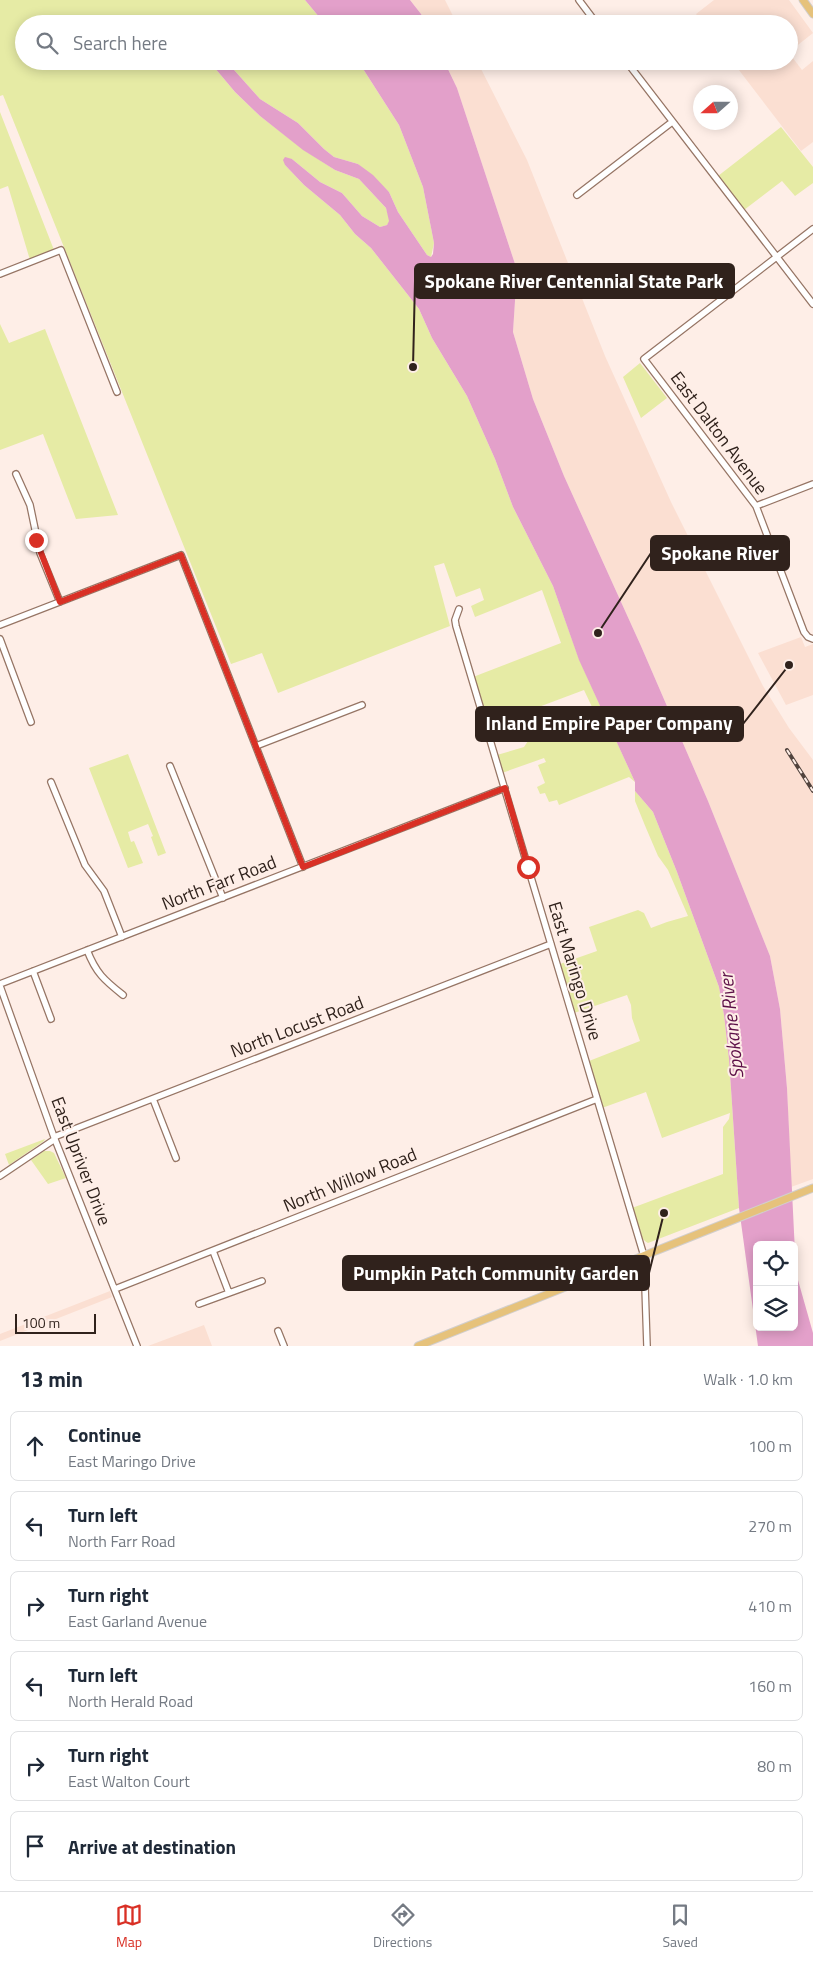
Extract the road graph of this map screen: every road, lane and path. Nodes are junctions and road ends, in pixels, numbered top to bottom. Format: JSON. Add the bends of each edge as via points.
{"nodes":[{"id":1,"x":579,"y":0,"type":"edge"},
{"id":2,"x":802,"y":0,"type":"edge"},
{"id":3,"x":813,"y":14,"type":"edge"},
{"id":4,"x":590,"y":15,"type":"edge"},
{"id":5,"x":633,"y":70,"type":"edge"},
{"id":6,"x":672,"y":122,"type":"junction"},
{"id":7,"x":577,"y":195,"type":"dead end"},
{"id":8,"x":813,"y":229,"type":"edge"},
{"id":9,"x":776,"y":257,"type":"junction"},
{"id":10,"x":0,"y":274,"type":"edge"},
{"id":11,"x":813,"y":304,"type":"edge"},
{"id":12,"x":118,"y":392,"type":"dead end"},
{"id":13,"x":16,"y":474,"type":"dead end"},
{"id":14,"x":813,"y":484,"type":"edge"},
{"id":15,"x":756,"y":506,"type":"junction"},
{"id":16,"x":60,"y":602,"type":"junction"},
{"id":17,"x":459,"y":609,"type":"dead end"},
{"id":18,"x":0,"y":625,"type":"edge"},
{"id":19,"x":811,"y":638,"type":"edge"},
{"id":20,"x":0,"y":639,"type":"edge"},
{"id":21,"x":362,"y":705,"type":"dead end"},
{"id":22,"x":31,"y":722,"type":"dead end"},
{"id":23,"x":256,"y":746,"type":"junction"},
{"id":24,"x":170,"y":766,"type":"dead end"},
{"id":25,"x":52,"y":782,"type":"dead end"},
{"id":26,"x":505,"y":788,"type":"junction"},
{"id":27,"x":303,"y":867,"type":"junction"},
{"id":28,"x":223,"y":898,"type":"junction"},
{"id":29,"x":122,"y":937,"type":"junction"},
{"id":30,"x":551,"y":944,"type":"junction"},
{"id":31,"x":88,"y":950,"type":"junction"},
{"id":32,"x":33,"y":971,"type":"junction"},
{"id":33,"x":0,"y":985,"type":"edge"},
{"id":34,"x":123,"y":995,"type":"dead end"},
{"id":35,"x":50,"y":1019,"type":"dead end"},
{"id":36,"x":153,"y":1099,"type":"junction"},
{"id":37,"x":597,"y":1099,"type":"junction"},
{"id":38,"x":55,"y":1138,"type":"junction"},
{"id":39,"x":176,"y":1158,"type":"dead end"},
{"id":40,"x":0,"y":1176,"type":"edge"},
{"id":41,"x":812,"y":1189,"type":"edge"},
{"id":42,"x":213,"y":1250,"type":"junction"},
{"id":43,"x":644,"y":1256,"type":"junction"},
{"id":44,"x":262,"y":1281,"type":"dead end"},
{"id":45,"x":114,"y":1289,"type":"junction"},
{"id":46,"x":229,"y":1293,"type":"junction"},
{"id":47,"x":199,"y":1304,"type":"dead end"},
{"id":48,"x":278,"y":1331,"type":"dead end"},
{"id":49,"x":137,"y":1346,"type":"edge"},
{"id":50,"x":284,"y":1346,"type":"edge"},
{"id":51,"x":418,"y":1346,"type":"edge"},
{"id":52,"x":647,"y":1346,"type":"edge"}],
"edges":[{"from":1,"to":4,"type":"street"},
{"from":2,"to":3,"type":"main road"},
{"from":5,"to":6,"type":"street"},
{"from":6,"to":7,"type":"street"},
{"from":6,"to":9,"type":"street"},
{"from":8,"to":9,"type":"street"},
{"from":9,"to":11,"type":"street"},
{"from":9,"to":15,"type":"street","name":"East Dalton Avenue","via":[[644,359]]},
{"from":10,"to":12,"type":"street","via":[[61,250]]},
{"from":13,"to":16,"type":"street","via":[[30,505],[40,553]]},
{"from":14,"to":15,"type":"street"},
{"from":15,"to":19,"type":"street","name":"East Dalton Avenue","via":[[804,632]]},
{"from":16,"to":18,"type":"street"},
{"from":16,"to":23,"type":"street","via":[[181,555]]},
{"from":17,"to":26,"type":"street","name":"East Maringo Drive","via":[[456,626]]},
{"from":20,"to":22,"type":"street"},
{"from":21,"to":23,"type":"street"},
{"from":23,"to":27,"type":"street"},
{"from":24,"to":28,"type":"street"},
{"from":25,"to":29,"type":"street","via":[[85,865],[104,891]]},
{"from":26,"to":27,"type":"street","name":"North Farr Road"},
{"from":26,"to":30,"type":"street","name":"East Maringo Drive"},
{"from":27,"to":28,"type":"street","name":"North Farr Road"},
{"from":28,"to":29,"type":"street","name":"North Farr Road"},
{"from":29,"to":31,"type":"street","name":"North Farr Road"},
{"from":30,"to":36,"type":"street","name":"North Locust Road"},
{"from":30,"to":37,"type":"street","name":"East Maringo Drive"},
{"from":31,"to":32,"type":"street","name":"North Farr Road"},
{"from":31,"to":34,"type":"street","via":[[100,976]]},
{"from":32,"to":33,"type":"street","name":"North Farr Road"},
{"from":32,"to":35,"type":"street"},
{"from":33,"to":38,"type":"street","name":"East Upriver Drive"},
{"from":36,"to":38,"type":"street","name":"North Locust Road"},
{"from":36,"to":39,"type":"street"},
{"from":37,"to":42,"type":"street","name":"North Willow Road"},
{"from":37,"to":43,"type":"street","name":"East Maringo Drive"},
{"from":38,"to":40,"type":"street","name":"North Locust Road"},
{"from":38,"to":45,"type":"street","name":"East Upriver Drive"},
{"from":41,"to":43,"type":"main road"},
{"from":42,"to":45,"type":"street","name":"North Willow Road"},
{"from":42,"to":46,"type":"street"},
{"from":43,"to":51,"type":"main road"},
{"from":43,"to":52,"type":"street","name":"East Maringo Drive"},
{"from":44,"to":46,"type":"street"},
{"from":45,"to":49,"type":"street","name":"East Upriver Drive"},
{"from":46,"to":47,"type":"street"},
{"from":48,"to":50,"type":"street"}]}
